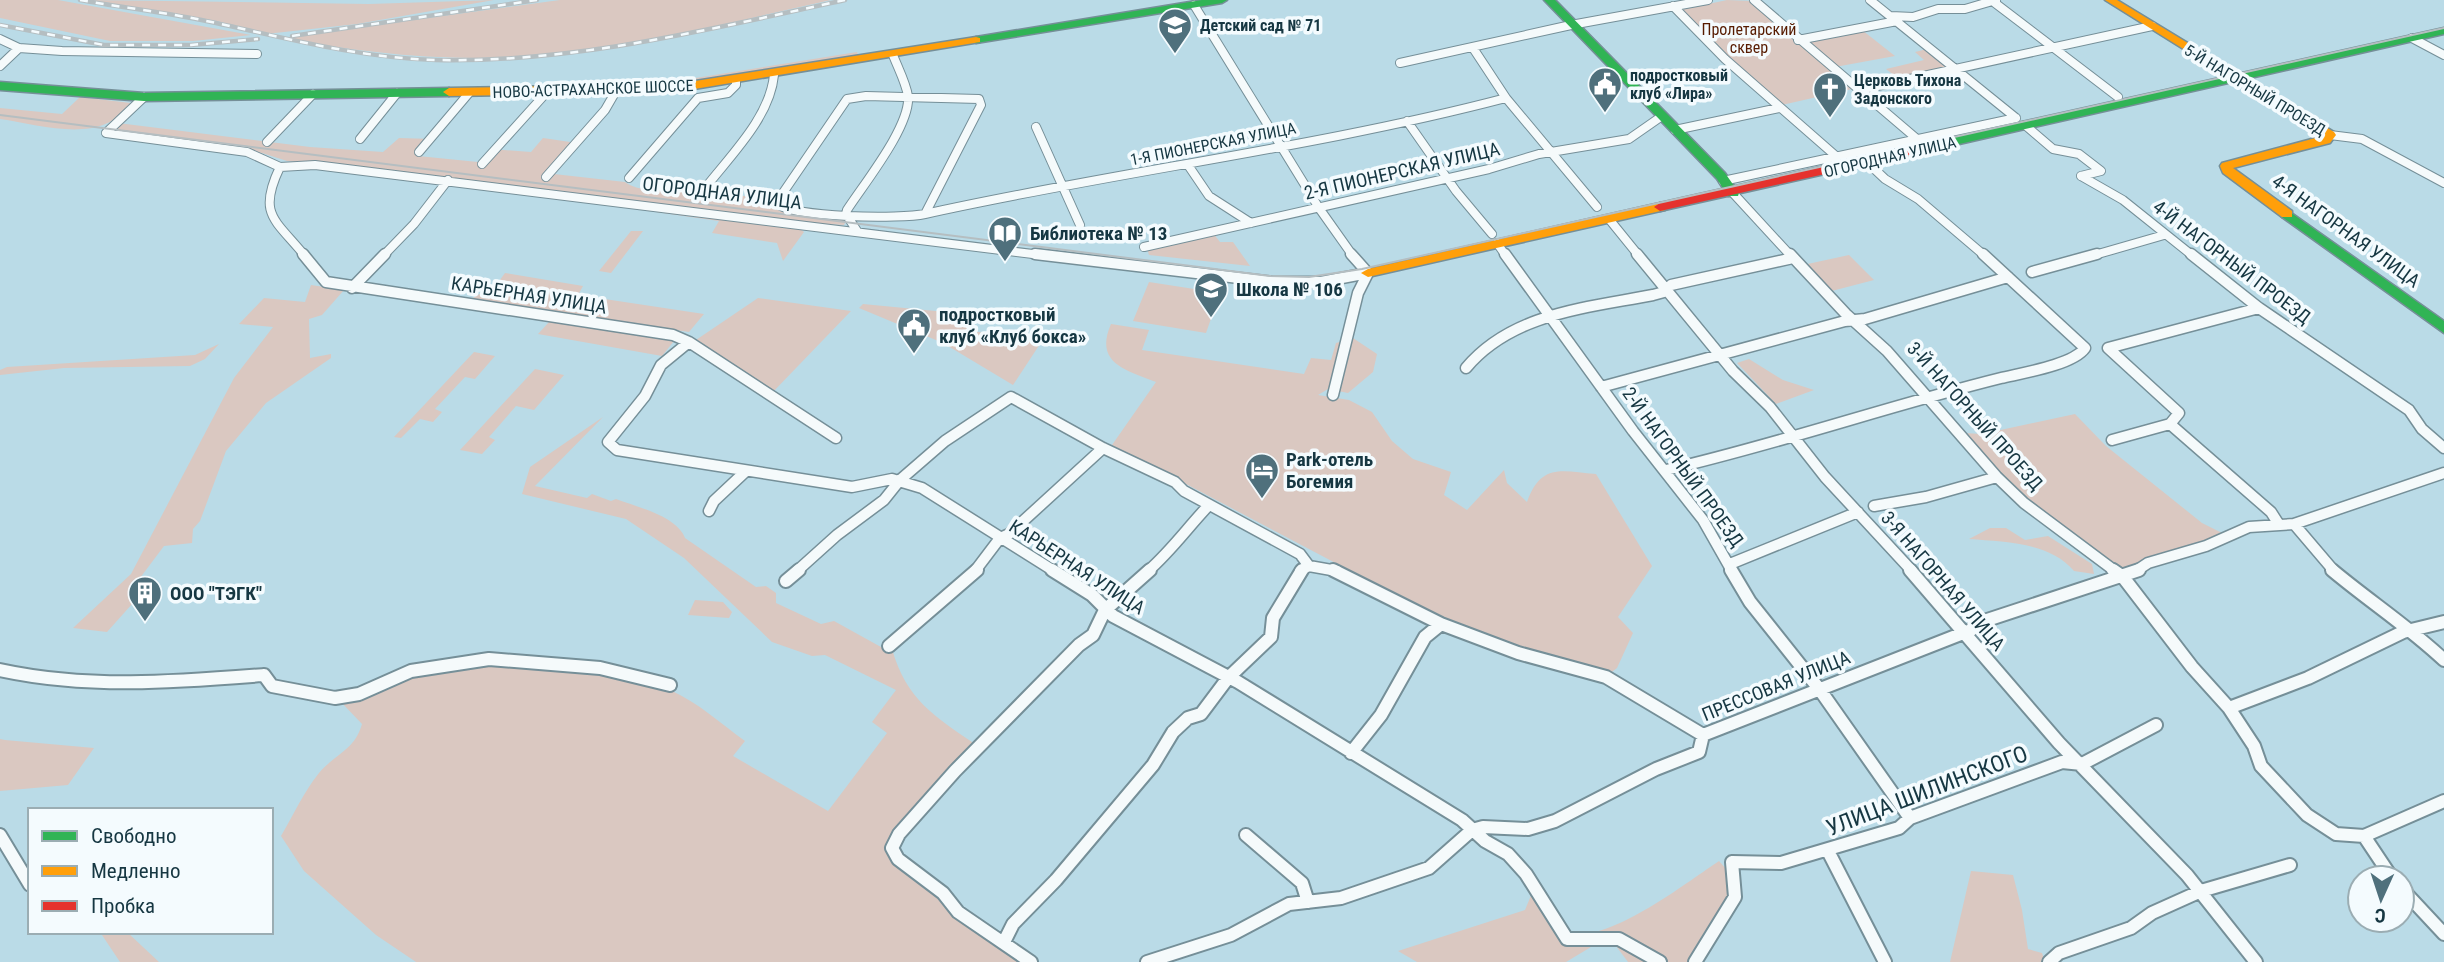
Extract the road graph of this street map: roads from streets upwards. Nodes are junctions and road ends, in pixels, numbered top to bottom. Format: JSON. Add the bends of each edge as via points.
{"nodes":[{"id":1,"x":1222,"y":0,"type":"edge"},
{"id":2,"x":1549,"y":0,"type":"edge"},
{"id":3,"x":1708,"y":0,"type":"edge"},
{"id":4,"x":1754,"y":0,"type":"edge"},
{"id":5,"x":1870,"y":0,"type":"edge"},
{"id":6,"x":2110,"y":0,"type":"edge"},
{"id":7,"x":1996,"y":1,"type":"edge"},
{"id":8,"x":1194,"y":5,"type":"junction"},
{"id":9,"x":1673,"y":6,"type":"junction"},
{"id":10,"x":1894,"y":19,"type":"junction"},
{"id":11,"x":1571,"y":25,"type":"junction"},
{"id":12,"x":2152,"y":26,"type":"junction"},
{"id":13,"x":2444,"y":31,"type":"edge"},
{"id":14,"x":2412,"y":38,"type":"junction"},
{"id":15,"x":0,"y":39,"type":"edge"},
{"id":16,"x":1798,"y":40,"type":"junction"},
{"id":17,"x":19,"y":48,"type":"junction"},
{"id":18,"x":1473,"y":48,"type":"junction"},
{"id":19,"x":2053,"y":48,"type":"junction"},
{"id":20,"x":257,"y":54,"type":"dead end"},
{"id":21,"x":893,"y":55,"type":"junction"},
{"id":22,"x":2444,"y":55,"type":"edge"},
{"id":23,"x":1400,"y":63,"type":"dead end"},
{"id":24,"x":0,"y":66,"type":"edge"},
{"id":25,"x":1957,"y":70,"type":"junction"},
{"id":26,"x":775,"y":75,"type":"junction"},
{"id":27,"x":2238,"y":78,"type":"junction"},
{"id":28,"x":736,"y":80,"type":"junction"},
{"id":29,"x":0,"y":86,"type":"edge"},
{"id":30,"x":1859,"y":90,"type":"junction"},
{"id":31,"x":616,"y":91,"type":"junction"},
{"id":32,"x":547,"y":92,"type":"junction"},
{"id":33,"x":397,"y":93,"type":"junction"},
{"id":34,"x":469,"y":93,"type":"junction"},
{"id":35,"x":313,"y":94,"type":"junction"},
{"id":36,"x":144,"y":97,"type":"junction"},
{"id":37,"x":908,"y":97,"type":"junction"},
{"id":38,"x":2118,"y":97,"type":"dead end"},
{"id":39,"x":1506,"y":98,"type":"junction"},
{"id":40,"x":1779,"y":108,"type":"junction"},
{"id":41,"x":1662,"y":116,"type":"junction"},
{"id":42,"x":1407,"y":121,"type":"junction"},
{"id":43,"x":2020,"y":122,"type":"junction"},
{"id":44,"x":1036,"y":127,"type":"dead end"},
{"id":45,"x":1675,"y":130,"type":"junction"},
{"id":46,"x":2330,"y":135,"type":"junction"},
{"id":47,"x":360,"y":139,"type":"dead end"},
{"id":48,"x":1917,"y":139,"type":"junction"},
{"id":49,"x":267,"y":142,"type":"dead end"},
{"id":50,"x":1281,"y":145,"type":"junction"},
{"id":51,"x":419,"y":152,"type":"dead end"},
{"id":52,"x":1554,"y":152,"type":"junction"},
{"id":53,"x":1837,"y":157,"type":"junction"},
{"id":54,"x":1867,"y":162,"type":"junction"},
{"id":55,"x":482,"y":164,"type":"dead end"},
{"id":56,"x":1188,"y":165,"type":"junction"},
{"id":57,"x":280,"y":167,"type":"junction"},
{"id":58,"x":546,"y":177,"type":"dead end"},
{"id":59,"x":629,"y":178,"type":"dead end"},
{"id":60,"x":1447,"y":178,"type":"junction"},
{"id":61,"x":449,"y":180,"type":"junction"},
{"id":62,"x":2444,"y":183,"type":"edge"},
{"id":63,"x":706,"y":187,"type":"dead end"},
{"id":64,"x":1063,"y":187,"type":"junction"},
{"id":65,"x":1728,"y":187,"type":"junction"},
{"id":66,"x":1597,"y":207,"type":"dead end"},
{"id":67,"x":1318,"y":208,"type":"junction"},
{"id":68,"x":846,"y":214,"type":"junction"},
{"id":69,"x":925,"y":214,"type":"junction"},
{"id":70,"x":1609,"y":219,"type":"junction"},
{"id":71,"x":1251,"y":223,"type":"junction"},
{"id":72,"x":1080,"y":225,"type":"dead end"},
{"id":73,"x":857,"y":231,"type":"junction"},
{"id":74,"x":2164,"y":235,"type":"junction"},
{"id":75,"x":1494,"y":239,"type":"junction"},
{"id":76,"x":1143,"y":247,"type":"dead end"},
{"id":77,"x":1793,"y":258,"type":"junction"},
{"id":78,"x":2032,"y":272,"type":"dead end"},
{"id":79,"x":1368,"y":273,"type":"junction"},
{"id":80,"x":2008,"y":277,"type":"junction"},
{"id":81,"x":1336,"y":282,"type":"junction"},
{"id":82,"x":352,"y":288,"type":"junction"},
{"id":83,"x":1667,"y":288,"type":"junction"},
{"id":84,"x":1358,"y":293,"type":"junction"},
{"id":85,"x":2259,"y":308,"type":"junction"},
{"id":86,"x":1549,"y":315,"type":"junction"},
{"id":87,"x":1855,"y":321,"type":"junction"},
{"id":88,"x":2444,"y":328,"type":"edge"},
{"id":89,"x":689,"y":342,"type":"junction"},
{"id":90,"x":1722,"y":356,"type":"junction"},
{"id":91,"x":1466,"y":368,"type":"dead end"},
{"id":92,"x":1601,"y":387,"type":"junction"},
{"id":93,"x":1333,"y":395,"type":"dead end"},
{"id":94,"x":1927,"y":396,"type":"junction"},
{"id":95,"x":2170,"y":424,"type":"junction"},
{"id":96,"x":1791,"y":435,"type":"junction"},
{"id":97,"x":835,"y":438,"type":"dead end"},
{"id":98,"x":2112,"y":440,"type":"dead end"},
{"id":99,"x":1103,"y":448,"type":"junction"},
{"id":100,"x":2444,"y":448,"type":"edge"},
{"id":101,"x":1666,"y":470,"type":"junction"},
{"id":102,"x":746,"y":471,"type":"junction"},
{"id":103,"x":2444,"y":473,"type":"edge"},
{"id":104,"x":1997,"y":477,"type":"junction"},
{"id":105,"x":900,"y":480,"type":"junction"},
{"id":106,"x":1209,"y":505,"type":"junction"},
{"id":107,"x":1874,"y":506,"type":"dead end"},
{"id":108,"x":709,"y":511,"type":"dead end"},
{"id":109,"x":1858,"y":512,"type":"junction"},
{"id":110,"x":2278,"y":523,"type":"junction"},
{"id":111,"x":2294,"y":524,"type":"junction"},
{"id":112,"x":1000,"y":538,"type":"junction"},
{"id":113,"x":1730,"y":564,"type":"junction"},
{"id":114,"x":1310,"y":566,"type":"junction"},
{"id":115,"x":2123,"y":577,"type":"junction"},
{"id":116,"x":786,"y":581,"type":"dead end"},
{"id":117,"x":1105,"y":610,"type":"junction"},
{"id":118,"x":2444,"y":622,"type":"edge"},
{"id":119,"x":1441,"y":624,"type":"junction"},
{"id":120,"x":2412,"y":630,"type":"junction"},
{"id":121,"x":1963,"y":634,"type":"junction"},
{"id":122,"x":889,"y":646,"type":"dead end"},
{"id":123,"x":2444,"y":660,"type":"edge"},
{"id":124,"x":0,"y":670,"type":"edge"},
{"id":125,"x":1228,"y":678,"type":"junction"},
{"id":126,"x":670,"y":685,"type":"dead end"},
{"id":127,"x":1819,"y":690,"type":"junction"},
{"id":128,"x":2229,"y":708,"type":"junction"},
{"id":129,"x":2155,"y":725,"type":"dead end"},
{"id":130,"x":1703,"y":735,"type":"junction"},
{"id":131,"x":1352,"y":753,"type":"junction"},
{"id":132,"x":2082,"y":764,"type":"junction"},
{"id":133,"x":2444,"y":801,"type":"edge"},
{"id":134,"x":1910,"y":818,"type":"junction"},
{"id":135,"x":1472,"y":830,"type":"junction"},
{"id":136,"x":0,"y":835,"type":"edge"},
{"id":137,"x":1246,"y":835,"type":"dead end"},
{"id":138,"x":2364,"y":836,"type":"junction"},
{"id":139,"x":1829,"y":850,"type":"junction"},
{"id":140,"x":2383,"y":864,"type":"edge"},
{"id":141,"x":2290,"y":865,"type":"dead end"},
{"id":142,"x":28,"y":882,"type":"edge"},
{"id":143,"x":2201,"y":891,"type":"junction"},
{"id":144,"x":1308,"y":902,"type":"junction"},
{"id":145,"x":2416,"y":904,"type":"edge"},
{"id":146,"x":2444,"y":934,"type":"edge"},
{"id":147,"x":1004,"y":942,"type":"junction"},
{"id":148,"x":2049,"y":961,"type":"edge"},
{"id":149,"x":1031,"y":962,"type":"edge"},
{"id":150,"x":1147,"y":962,"type":"edge"},
{"id":151,"x":1660,"y":962,"type":"edge"},
{"id":152,"x":1695,"y":962,"type":"edge"},
{"id":153,"x":1885,"y":962,"type":"edge"},
{"id":154,"x":2256,"y":962,"type":"edge"}],
"edges":[{"from":1,"to":8,"type":"street","name":"НОВО-АСТРАХАНСКОЕ ШОССЕ"},
{"from":2,"to":11,"type":"street","name":"3-Й НАГОРНЫЙ ПРОЕЗД"},
{"from":3,"to":9,"type":"street"},
{"from":4,"to":16,"type":"street"},
{"from":5,"to":10,"type":"street","name":"4-Й НАГОРНЫЙ ПРОЕЗД"},
{"from":6,"to":12,"type":"street","name":"5-Й НАГОРНЫЙ ПРОЕЗД"},
{"from":7,"to":10,"type":"street"},
{"from":7,"to":19,"type":"street"},
{"from":8,"to":21,"type":"street","name":"НОВО-АСТРАХАНСКОЕ ШОССЕ"},
{"from":8,"to":50,"type":"street"},
{"from":9,"to":11,"type":"street"},
{"from":9,"to":40,"type":"street"},
{"from":10,"to":16,"type":"street"},
{"from":10,"to":25,"type":"street","name":"4-Й НАГОРНЫЙ ПРОЕЗД"},
{"from":11,"to":18,"type":"street"},
{"from":11,"to":41,"type":"street","name":"3-Й НАГОРНЫЙ ПРОЕЗД"},
{"from":12,"to":19,"type":"street"},
{"from":12,"to":27,"type":"street","name":"5-Й НАГОРНЫЙ ПРОЕЗД"},
{"from":13,"to":14,"type":"street","name":"ОГОРОДНАЯ УЛИЦА"},
{"from":14,"to":22,"type":"street"},
{"from":14,"to":27,"type":"street","name":"ОГОРОДНАЯ УЛИЦА"},
{"from":15,"to":17,"type":"street"},
{"from":16,"to":30,"type":"street"},
{"from":17,"to":20,"type":"street"},
{"from":17,"to":24,"type":"street"},
{"from":18,"to":23,"type":"street"},
{"from":18,"to":39,"type":"street"},
{"from":19,"to":25,"type":"street"},
{"from":19,"to":38,"type":"street"},
{"from":21,"to":26,"type":"street","name":"НОВО-АСТРАХАНСКОЕ ШОССЕ"},
{"from":21,"to":37,"type":"street"},
{"from":25,"to":30,"type":"street"},
{"from":25,"to":43,"type":"street","name":"4-Й НАГОРНЫЙ ПРОЕЗД"},
{"from":26,"to":28,"type":"street","name":"НОВО-АСТРАХАНСКОЕ ШОССЕ"},
{"from":26,"to":63,"type":"street","via":[[764,108]]},
{"from":27,"to":43,"type":"street","name":"ОГОРОДНАЯ УЛИЦА"},
{"from":27,"to":46,"type":"street","name":"5-Й НАГОРНЫЙ ПРОЕЗД"},
{"from":28,"to":31,"type":"street","name":"НОВО-АСТРАХАНСКОЕ ШОССЕ"},
{"from":28,"to":59,"type":"street","via":[[728,93],[698,98]]},
{"from":29,"to":36,"type":"street","name":"НОВО-АСТРАХАНСКОЕ ШОССЕ"},
{"from":30,"to":48,"type":"street"},
{"from":31,"to":32,"type":"street","name":"НОВО-АСТРАХАНСКОЕ ШОССЕ"},
{"from":31,"to":58,"type":"street"},
{"from":32,"to":34,"type":"street","name":"НОВО-АСТРАХАНСКОЕ ШОССЕ"},
{"from":32,"to":55,"type":"street"},
{"from":33,"to":34,"type":"street","name":"НОВО-АСТРАХАНСКОЕ ШОССЕ"},
{"from":33,"to":35,"type":"street","name":"НОВО-АСТРАХАНСКОЕ ШОССЕ"},
{"from":33,"to":47,"type":"street"},
{"from":34,"to":51,"type":"street"},
{"from":35,"to":36,"type":"street","name":"НОВО-АСТРАХАНСКОЕ ШОССЕ"},
{"from":35,"to":49,"type":"street"},
{"from":36,"to":57,"type":"street","name":"ОГОРОДНАЯ УЛИЦА","via":[[106,133],[229,150],[273,160]]},
{"from":37,"to":68,"type":"street","via":[[894,133]]},
{"from":37,"to":68,"type":"street","name":"1-Я ПИОНЕРСКАЯ УЛИЦА","via":[[846,99],[776,203],[782,209]]},
{"from":37,"to":69,"type":"street","via":[[981,101]]},
{"from":39,"to":42,"type":"street","name":"1-Я ПИОНЕРСКАЯ УЛИЦА"},
{"from":39,"to":52,"type":"street"},
{"from":40,"to":45,"type":"street"},
{"from":40,"to":53,"type":"street"},
{"from":41,"to":45,"type":"street","name":"3-Й НАГОРНЫЙ ПРОЕЗД"},
{"from":41,"to":52,"type":"street","name":"2-Я ПИОНЕРСКАЯ УЛИЦА","via":[[1629,139]]},
{"from":42,"to":50,"type":"street","name":"1-Я ПИОНЕРСКАЯ УЛИЦА"},
{"from":42,"to":60,"type":"street","name":"2-Й НАГОРНЫЙ ПРОЕЗД"},
{"from":43,"to":48,"type":"street"},
{"from":43,"to":54,"type":"street","name":"ОГОРОДНАЯ УЛИЦА"},
{"from":43,"to":74,"type":"street","name":"4-Й НАГОРНЫЙ ПРОЕЗД","via":[[2053,149],[2079,154],[2101,171],[2081,176],[2123,200]]},
{"from":44,"to":64,"type":"street"},
{"from":45,"to":65,"type":"street","name":"3-Й НАГОРНЫЙ ПРОЕЗД"},
{"from":46,"to":62,"type":"street","name":"5-Й НАГОРНЫЙ ПРОЕЗД","via":[[2362,139]]},
{"from":46,"to":88,"type":"street","name":"4-Я НАГОРНАЯ УЛИЦА","via":[[2326,140],[2226,166]]},
{"from":48,"to":53,"type":"street"},
{"from":50,"to":56,"type":"street","name":"1-Я ПИОНЕРСКАЯ УЛИЦА"},
{"from":50,"to":67,"type":"street"},
{"from":52,"to":60,"type":"street","name":"2-Я ПИОНЕРСКАЯ УЛИЦА"},
{"from":52,"to":66,"type":"street"},
{"from":53,"to":65,"type":"street"},
{"from":54,"to":65,"type":"street","name":"ОГОРОДНАЯ УЛИЦА"},
{"from":54,"to":80,"type":"street","via":[[1885,180],[1918,199]]},
{"from":56,"to":64,"type":"street","name":"1-Я ПИОНЕРСКАЯ УЛИЦА"},
{"from":56,"to":71,"type":"street","via":[[1209,196]]},
{"from":57,"to":61,"type":"street","name":"ОГОРОДНАЯ УЛИЦА","via":[[315,165]]},
{"from":57,"to":82,"type":"street","name":"КАРЬЕРНАЯ УЛИЦА","via":[[268,192],[270,213],[320,277]]},
{"from":60,"to":67,"type":"street","name":"2-Я ПИОНЕРСКАЯ УЛИЦА"},
{"from":60,"to":75,"type":"street","name":"2-Й НАГОРНЫЙ ПРОЕЗД"},
{"from":61,"to":73,"type":"street","name":"ОГОРОДНАЯ УЛИЦА"},
{"from":61,"to":82,"type":"street"},
{"from":64,"to":69,"type":"street","name":"1-Я ПИОНЕРСКАЯ УЛИЦА"},
{"from":64,"to":72,"type":"street"},
{"from":65,"to":70,"type":"street","name":"ОГОРОДНАЯ УЛИЦА"},
{"from":65,"to":77,"type":"street","name":"3-Й НАГОРНЫЙ ПРОЕЗД"},
{"from":67,"to":71,"type":"street","name":"2-Я ПИОНЕРСКАЯ УЛИЦА"},
{"from":67,"to":79,"type":"street"},
{"from":68,"to":69,"type":"street","name":"1-Я ПИОНЕРСКАЯ УЛИЦА"},
{"from":68,"to":73,"type":"street"},
{"from":70,"to":75,"type":"street","name":"ОГОРОДНАЯ УЛИЦА"},
{"from":70,"to":83,"type":"street","name":"3-Я НАГОРНАЯ УЛИЦА"},
{"from":71,"to":76,"type":"street","name":"2-Я ПИОНЕРСКАЯ УЛИЦА"},
{"from":73,"to":81,"type":"street","name":"ОГОРОДНАЯ УЛИЦА","via":[[1241,281]]},
{"from":74,"to":78,"type":"street"},
{"from":74,"to":85,"type":"street","name":"4-Й НАГОРНЫЙ ПРОЕЗД"},
{"from":75,"to":79,"type":"street","name":"ОГОРОДНАЯ УЛИЦА"},
{"from":75,"to":86,"type":"street","name":"2-Й НАГОРНЫЙ ПРОЕЗД"},
{"from":77,"to":83,"type":"street"},
{"from":77,"to":87,"type":"street","name":"3-Й НАГОРНЫЙ ПРОЕЗД"},
{"from":79,"to":81,"type":"street","name":"ОГОРОДНАЯ УЛИЦА"},
{"from":79,"to":84,"type":"street"},
{"from":80,"to":87,"type":"street"},
{"from":80,"to":94,"type":"street","via":[[2085,348],[2081,354]]},
{"from":81,"to":84,"type":"street","name":"ОГОРОДНАЯ УЛИЦА"},
{"from":82,"to":89,"type":"street","name":"КАРЬЕРНАЯ УЛИЦА","via":[[660,333]]},
{"from":83,"to":86,"type":"street","via":[[1653,295]]},
{"from":83,"to":90,"type":"street","name":"3-Я НАГОРНАЯ УЛИЦА"},
{"from":84,"to":93,"type":"street"},
{"from":85,"to":95,"type":"street","via":[[2108,348],[2179,413]]},
{"from":85,"to":100,"type":"street","name":"4-Й НАГОРНЫЙ ПРОЕЗД","via":[[2409,410]]},
{"from":86,"to":91,"type":"street","via":[[1477,351]]},
{"from":86,"to":92,"type":"street","name":"2-Й НАГОРНЫЙ ПРОЕЗД"},
{"from":87,"to":90,"type":"street"},
{"from":87,"to":94,"type":"street","name":"3-Й НАГОРНЫЙ ПРОЕЗД"},
{"from":89,"to":97,"type":"street","name":"КАРЬЕРНАЯ УЛИЦА"},
{"from":89,"to":102,"type":"street","via":[[662,365],[645,396],[608,442],[617,450]]},
{"from":90,"to":92,"type":"street"},
{"from":90,"to":96,"type":"street","name":"3-Я НАГОРНАЯ УЛИЦА"},
{"from":92,"to":101,"type":"street","name":"2-Й НАГОРНЫЙ ПРОЕЗД"},
{"from":94,"to":96,"type":"street"},
{"from":94,"to":104,"type":"street","name":"3-Й НАГОРНЫЙ ПРОЕЗД"},
{"from":95,"to":98,"type":"street"},
{"from":95,"to":110,"type":"street"},
{"from":96,"to":101,"type":"street"},
{"from":96,"to":109,"type":"street","name":"3-Я НАГОРНАЯ УЛИЦА"},
{"from":99,"to":105,"type":"street","via":[[1011,397],[946,441]]},
{"from":99,"to":106,"type":"street","via":[[1156,471]]},
{"from":99,"to":112,"type":"street"},
{"from":101,"to":113,"type":"street","name":"2-Й НАГОРНЫЙ ПРОЕЗД"},
{"from":102,"to":105,"type":"street","via":[[852,487]]},
{"from":102,"to":108,"type":"street"},
{"from":103,"to":111,"type":"street","name":"ПРЕССОВАЯ УЛИЦА"},
{"from":104,"to":107,"type":"street"},
{"from":104,"to":115,"type":"street","name":"3-Й НАГОРНЫЙ ПРОЕЗД","via":[[2024,503]]},
{"from":105,"to":112,"type":"street","name":"КАРЬЕРНАЯ УЛИЦА","via":[[922,488]]},
{"from":105,"to":116,"type":"street","via":[[884,500]]},
{"from":106,"to":114,"type":"street","via":[[1300,554]]},
{"from":106,"to":117,"type":"street","via":[[1185,529],[1175,547]]},
{"from":109,"to":113,"type":"street"},
{"from":109,"to":121,"type":"street","name":"3-Я НАГОРНАЯ УЛИЦА"},
{"from":110,"to":111,"type":"street","name":"ПРЕССОВАЯ УЛИЦА"},
{"from":110,"to":115,"type":"street","name":"ПРЕССОВАЯ УЛИЦА","via":[[2249,527],[2148,563]]},
{"from":111,"to":120,"type":"street","via":[[2329,567]]},
{"from":112,"to":117,"type":"street","name":"КАРЬЕРНАЯ УЛИЦА","via":[[1092,595]]},
{"from":112,"to":122,"type":"street","via":[[981,566]]},
{"from":113,"to":127,"type":"street","name":"2-Й НАГОРНЫЙ ПРОЕЗД","via":[[1750,602]]},
{"from":114,"to":119,"type":"street","via":[[1330,568]]},
{"from":114,"to":125,"type":"street","via":[[1301,570],[1286,594],[1273,618],[1271,637]]},
{"from":115,"to":121,"type":"street","name":"ПРЕССОВАЯ УЛИЦА","via":[[1981,622]]},
{"from":115,"to":128,"type":"street","name":"3-Й НАГОРНЫЙ ПРОЕЗД"},
{"from":117,"to":125,"type":"street","name":"КАРЬЕРНАЯ УЛИЦА"},
{"from":117,"to":147,"type":"street","via":[[1093,635],[971,754],[899,834],[892,848],[898,859],[943,893],[958,912]]},
{"from":118,"to":120,"type":"street"},
{"from":119,"to":130,"type":"street","via":[[1518,653],[1606,677]]},
{"from":119,"to":131,"type":"street","via":[[1424,638],[1381,715]]},
{"from":120,"to":123,"type":"street"},
{"from":120,"to":128,"type":"street"},
{"from":121,"to":127,"type":"street","name":"ПРЕССОВАЯ УЛИЦА"},
{"from":121,"to":132,"type":"street","name":"3-Я НАГОРНАЯ УЛИЦА"},
{"from":124,"to":126,"type":"street","via":[[27,677],[154,684],[264,675],[272,686],[335,698],[359,694],[411,671],[489,659],[600,668]]},
{"from":125,"to":131,"type":"street","name":"КАРЬЕРНАЯ УЛИЦА"},
{"from":125,"to":147,"type":"street","via":[[1200,714],[1173,732],[1153,765],[1013,924]]},
{"from":127,"to":130,"type":"street","name":"ПРЕССОВАЯ УЛИЦА"},
{"from":127,"to":134,"type":"street","name":"2-Й НАГОРНЫЙ ПРОЕЗД"},
{"from":128,"to":138,"type":"street","name":"3-Й НАГОРНЫЙ ПРОЕЗД","via":[[2254,746],[2261,766],[2307,815],[2336,834]]},
{"from":129,"to":132,"type":"street","name":"УЛИЦА ШИЛИНСКОГО"},
{"from":130,"to":135,"type":"street","name":"ПРЕССОВАЯ УЛИЦА","via":[[1699,752],[1555,821],[1528,829]]},
{"from":131,"to":135,"type":"street","name":"КАРЬЕРНАЯ УЛИЦА"},
{"from":132,"to":134,"type":"street","name":"УЛИЦА ШИЛИНСКОГО","via":[[2062,762]]},
{"from":132,"to":143,"type":"street","name":"3-Я НАГОРНАЯ УЛИЦА"},
{"from":133,"to":138,"type":"street"},
{"from":134,"to":139,"type":"street","name":"УЛИЦА ШИЛИНСКОГО","via":[[1899,828]]},
{"from":135,"to":144,"type":"street","via":[[1429,869],[1341,898]]},
{"from":135,"to":151,"type":"street","name":"КАРЬЕРНАЯ УЛИЦА","via":[[1508,854],[1526,874],[1567,939],[1619,939]]},
{"from":136,"to":142,"type":"street"},
{"from":137,"to":144,"type":"street","via":[[1302,883]]},
{"from":138,"to":140,"type":"street"},
{"from":139,"to":152,"type":"street","name":"УЛИЦА ШИЛИНСКОГО","via":[[1782,863],[1732,862],[1735,897]]},
{"from":139,"to":153,"type":"street"},
{"from":141,"to":143,"type":"street"},
{"from":143,"to":148,"type":"street","via":[[2130,928],[2059,953]]},
{"from":143,"to":154,"type":"street","name":"3-Я НАГОРНАЯ УЛИЦА"},
{"from":144,"to":150,"type":"street","via":[[1289,904],[1231,935]]},
{"from":145,"to":146,"type":"street"},
{"from":147,"to":149,"type":"street"}]}
